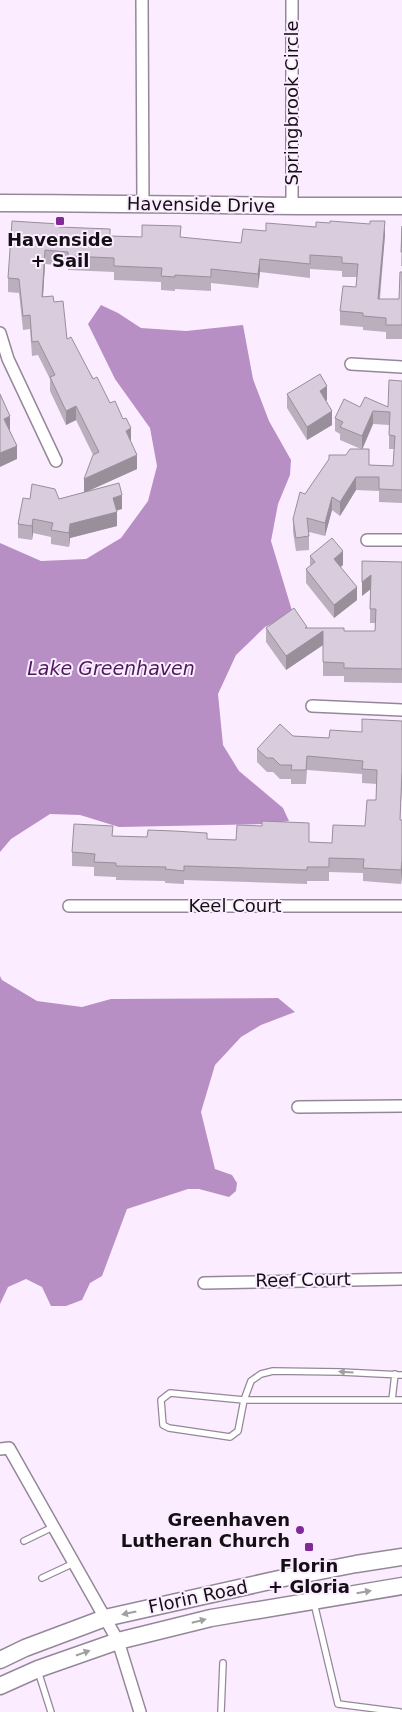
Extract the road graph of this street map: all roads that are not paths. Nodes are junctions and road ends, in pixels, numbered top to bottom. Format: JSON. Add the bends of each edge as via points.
{"nodes":[{"id":1,"x":142,"y":0,"type":"edge"},
{"id":2,"x":292,"y":0,"type":"edge"},
{"id":3,"x":0,"y":203,"type":"edge"},
{"id":4,"x":143,"y":203,"type":"junction"},
{"id":5,"x":402,"y":206,"type":"edge"},
{"id":6,"x":292,"y":207,"type":"junction"},
{"id":7,"x":0,"y":334,"type":"edge"},
{"id":8,"x":350,"y":364,"type":"dead end"},
{"id":9,"x":402,"y":367,"type":"edge"},
{"id":10,"x":56,"y":461,"type":"dead end"},
{"id":11,"x":367,"y":540,"type":"dead end"},
{"id":12,"x":402,"y":540,"type":"edge"},
{"id":13,"x":312,"y":706,"type":"dead end"},
{"id":14,"x":402,"y":710,"type":"edge"},
{"id":15,"x":69,"y":906,"type":"dead end"},
{"id":16,"x":402,"y":906,"type":"edge"},
{"id":17,"x":402,"y":1106,"type":"edge"},
{"id":18,"x":298,"y":1107,"type":"dead end"},
{"id":19,"x":402,"y":1279,"type":"edge"},
{"id":20,"x":204,"y":1283,"type":"dead end"},
{"id":21,"x":394,"y":1374,"type":"junction"},
{"id":22,"x":402,"y":1375,"type":"edge"},
{"id":23,"x":244,"y":1400,"type":"junction"},
{"id":24,"x":392,"y":1400,"type":"junction"},
{"id":25,"x":402,"y":1400,"type":"edge"},
{"id":26,"x":0,"y":1449,"type":"edge"},
{"id":27,"x":53,"y":1527,"type":"junction"},
{"id":28,"x":24,"y":1541,"type":"dead end"},
{"id":29,"x":402,"y":1557,"type":"edge"},
{"id":30,"x":74,"y":1563,"type":"junction"},
{"id":31,"x":42,"y":1578,"type":"dead end"},
{"id":32,"x":402,"y":1586,"type":"edge"},
{"id":33,"x":313,"y":1600,"type":"junction"},
{"id":34,"x":105,"y":1618,"type":"junction"},
{"id":35,"x":118,"y":1641,"type":"junction"},
{"id":36,"x":0,"y":1660,"type":"edge"},
{"id":37,"x":223,"y":1663,"type":"dead end"},
{"id":38,"x":38,"y":1669,"type":"junction"},
{"id":39,"x":0,"y":1686,"type":"edge"},
{"id":40,"x":51,"y":1712,"type":"edge"},
{"id":41,"x":140,"y":1712,"type":"edge"},
{"id":42,"x":221,"y":1712,"type":"edge"},
{"id":43,"x":400,"y":1712,"type":"edge"}],
"edges":[{"from":1,"to":4,"type":"street"},
{"from":2,"to":6,"type":"street","name":"Springbrook Circle"},
{"from":3,"to":4,"type":"main road","name":"Havenside Drive"},
{"from":4,"to":6,"type":"main road","name":"Havenside Drive"},
{"from":5,"to":6,"type":"main road","name":"Havenside Drive"},
{"from":7,"to":10,"type":"street","via":[[8,359]]},
{"from":8,"to":9,"type":"street"},
{"from":11,"to":12,"type":"street"},
{"from":13,"to":14,"type":"street"},
{"from":15,"to":16,"type":"street","name":"Keel Court"},
{"from":17,"to":18,"type":"street"},
{"from":19,"to":20,"type":"street","name":"Reef Court"},
{"from":21,"to":22,"type":"lane"},
{"from":21,"to":23,"type":"lane","one_way":true,"via":[[272,1371],[251,1381]]},
{"from":21,"to":24,"type":"lane"},
{"from":23,"to":23,"type":"lane","via":[[170,1394],[160,1400],[163,1425],[230,1437],[238,1431]]},
{"from":23,"to":24,"type":"lane"},
{"from":24,"to":25,"type":"lane"},
{"from":26,"to":27,"type":"street","via":[[9,1448]]},
{"from":27,"to":28,"type":"lane"},
{"from":27,"to":30,"type":"street"},
{"from":29,"to":34,"type":"main road","name":"Florin Road","one_way":true,"via":[[279,1579]]},
{"from":30,"to":31,"type":"lane"},
{"from":30,"to":34,"type":"street"},
{"from":33,"to":32,"type":"main road","name":"Florin Road","one_way":true},
{"from":35,"to":33,"type":"main road","name":"Florin Road","one_way":true,"via":[[210,1618]]},
{"from":33,"to":43,"type":"lane","via":[[338,1704]]},
{"from":34,"to":35,"type":"street"},
{"from":34,"to":36,"type":"main road","name":"Florin Road"},
{"from":38,"to":35,"type":"main road","name":"Florin Road","one_way":true},
{"from":35,"to":41,"type":"street"},
{"from":37,"to":42,"type":"lane"},
{"from":38,"to":39,"type":"main road","name":"Florin Road"},
{"from":38,"to":40,"type":"lane"}]}
